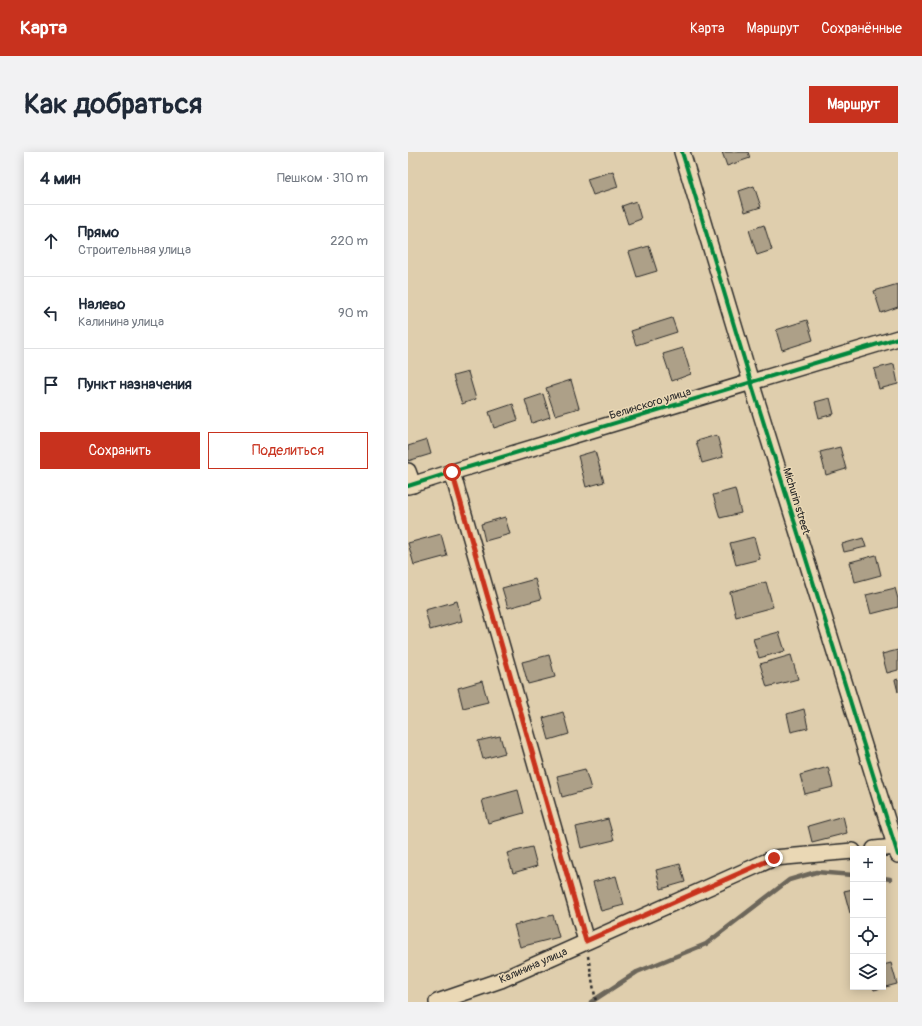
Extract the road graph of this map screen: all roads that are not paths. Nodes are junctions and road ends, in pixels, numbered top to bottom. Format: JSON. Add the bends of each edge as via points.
{"nodes":[{"id":1,"x":682,"y":152,"type":"edge"},
{"id":2,"x":898,"y":338,"type":"edge"},
{"id":3,"x":751,"y":382,"type":"junction"},
{"id":4,"x":452,"y":472,"type":"junction"},
{"id":5,"x":410,"y":481,"type":"edge"},
{"id":6,"x":886,"y":850,"type":"edge"},
{"id":7,"x":850,"y":851,"type":"edge"},
{"id":8,"x":897,"y":851,"type":"edge"},
{"id":9,"x":586,"y":941,"type":"junction"},
{"id":10,"x":438,"y":1002,"type":"edge"}],
"edges":[{"from":1,"to":3,"type":"street","name":"Michurin street"},
{"from":2,"to":3,"type":"street","name":"Белинского улица"},
{"from":3,"to":4,"type":"street","name":"Белинского улица"},
{"from":3,"to":8,"type":"street","name":"Michurin street"},
{"from":4,"to":5,"type":"street","name":"Белинского улица"},
{"from":4,"to":9,"type":"street"},
{"from":6,"to":8,"type":"street"},
{"from":7,"to":9,"type":"street","name":"Калинина улица","via":[[774,858]]},
{"from":9,"to":10,"type":"street","name":"Калинина улица","via":[[501,980]]}]}
